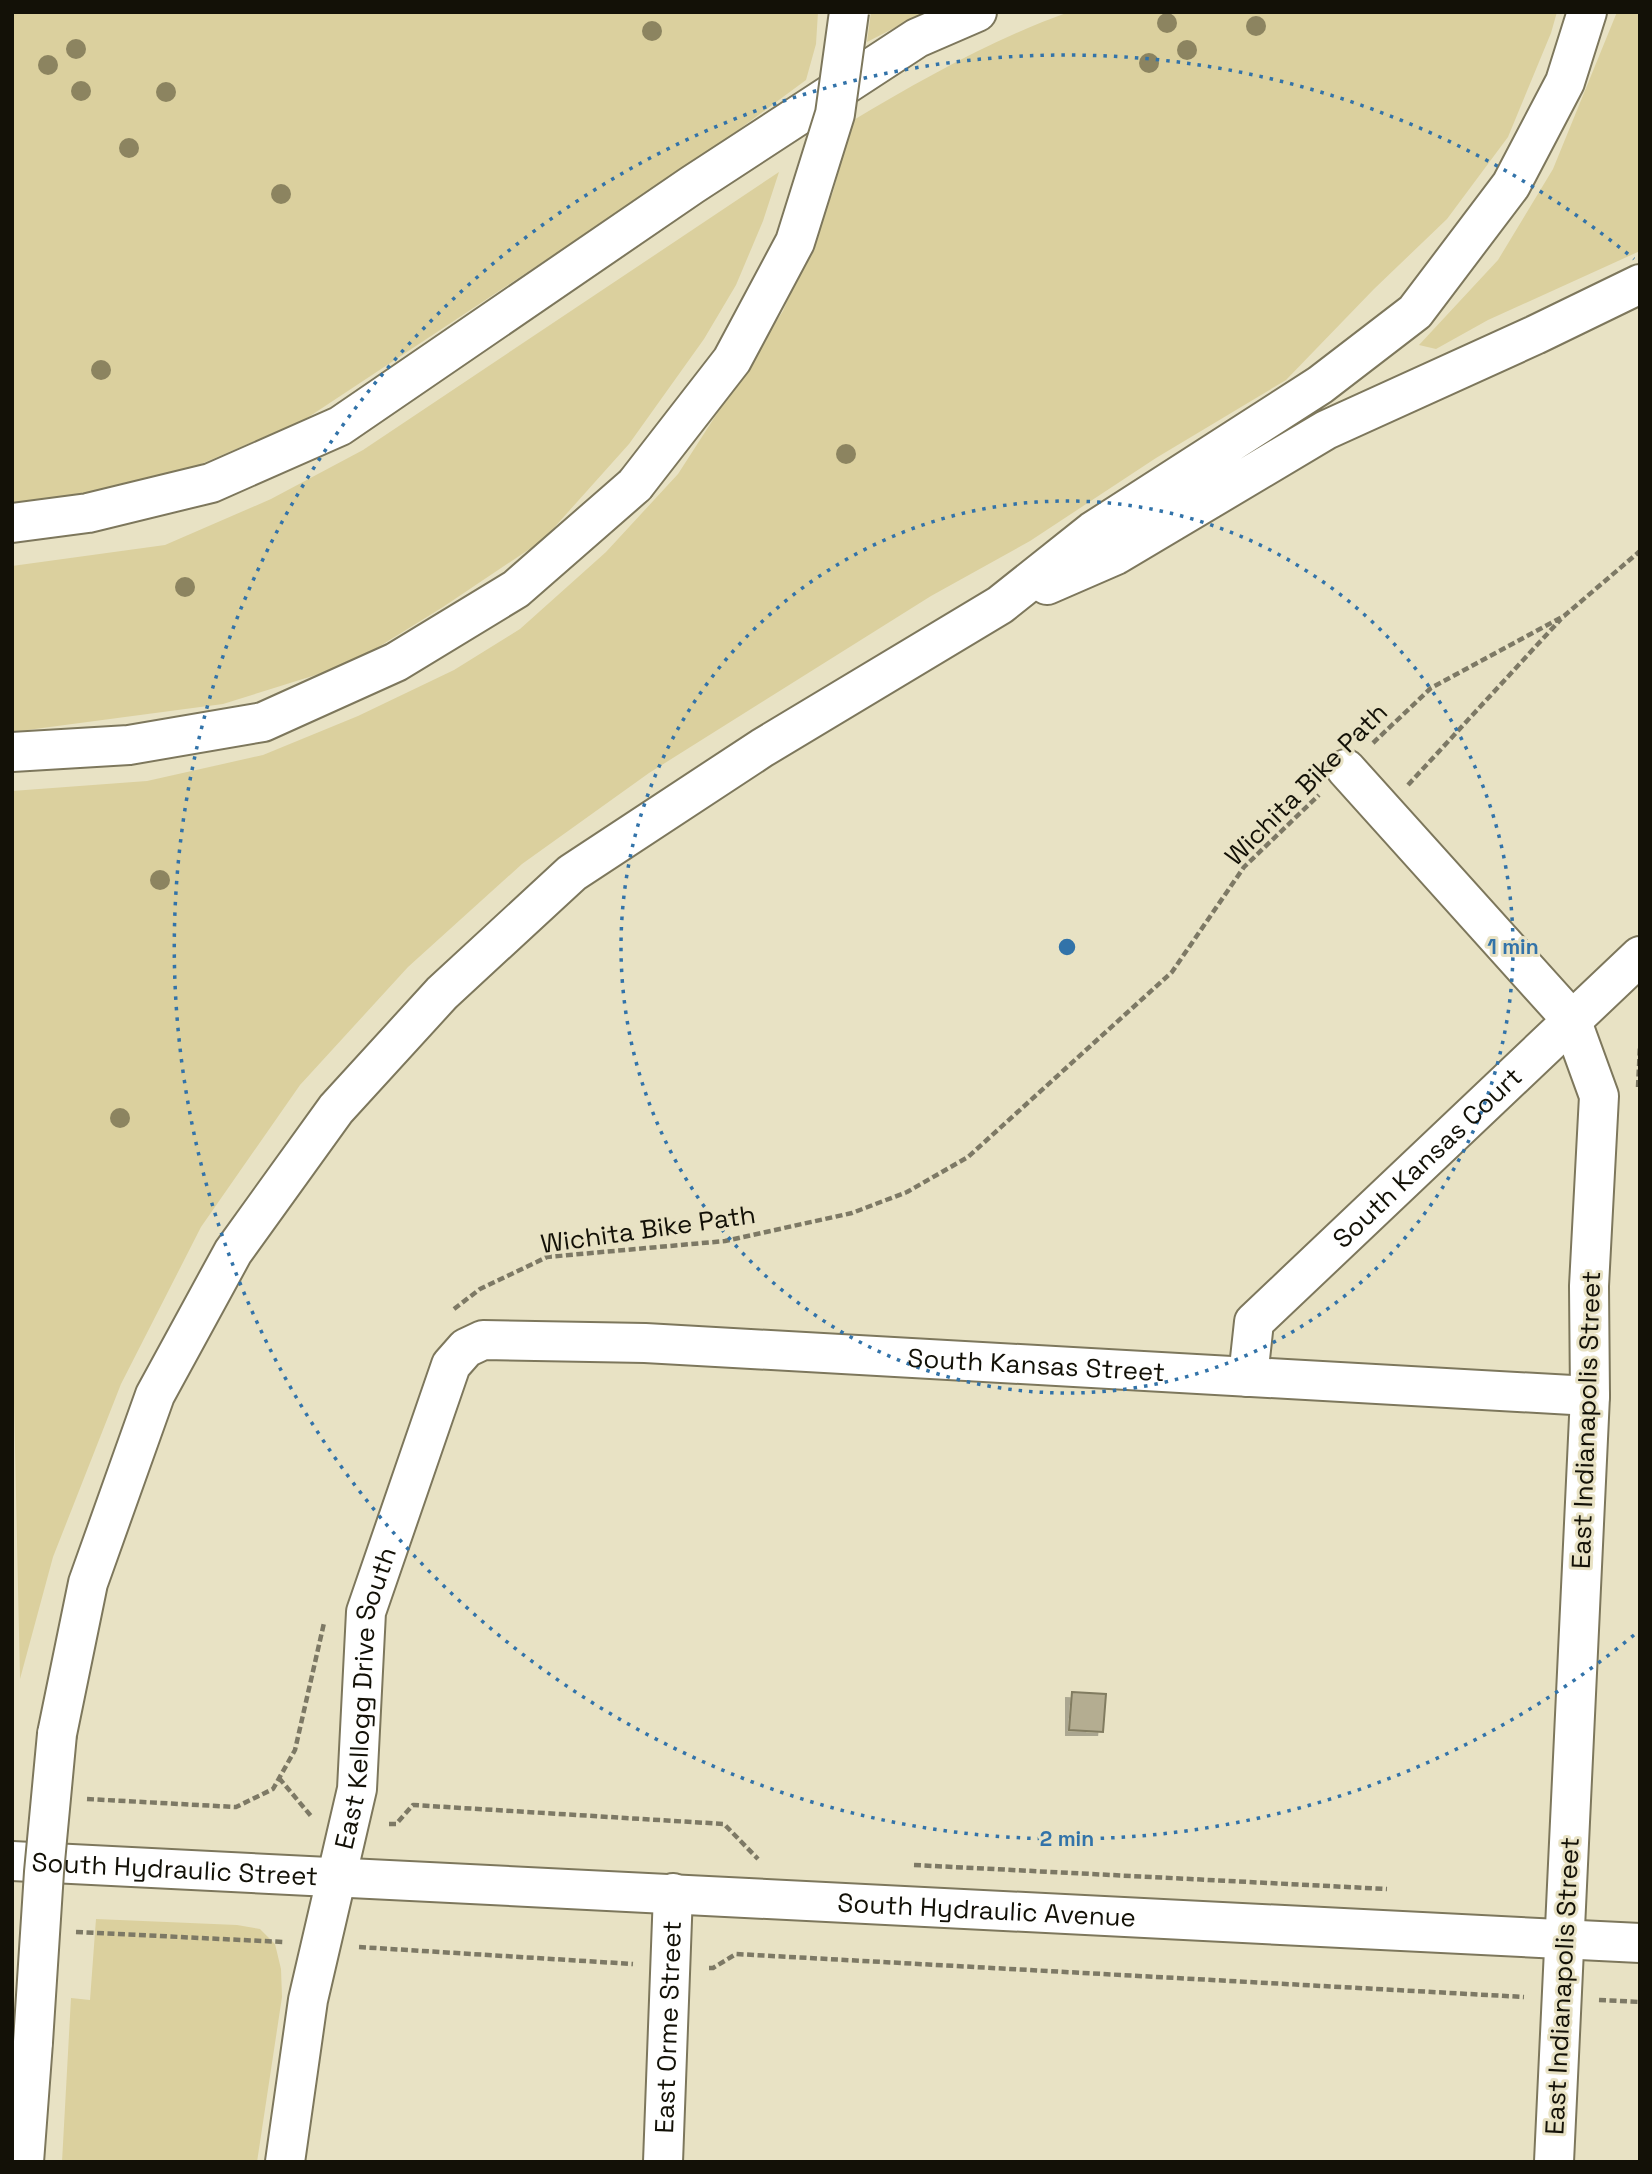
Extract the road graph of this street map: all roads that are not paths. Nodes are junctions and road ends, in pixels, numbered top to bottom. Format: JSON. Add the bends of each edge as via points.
{"nodes":[{"id":1,"x":849,"y":12,"type":"edge"},
{"id":2,"x":977,"y":12,"type":"edge"},
{"id":3,"x":1587,"y":12,"type":"edge"},
{"id":4,"x":1640,"y":284,"type":"edge"},
{"id":5,"x":12,"y":523,"type":"edge"},
{"id":6,"x":1000,"y":605,"type":"junction"},
{"id":7,"x":12,"y":752,"type":"edge"},
{"id":8,"x":1346,"y":769,"type":"road end"},
{"id":9,"x":1640,"y":956,"type":"edge"},
{"id":10,"x":1571,"y":1019,"type":"junction"},
{"id":11,"x":483,"y":1340,"type":"joint"},
{"id":12,"x":1248,"y":1377,"type":"junction"},
{"id":13,"x":1590,"y":1396,"type":"junction"},
{"id":14,"x":12,"y":1861,"type":"edge"},
{"id":15,"x":337,"y":1877,"type":"junction"},
{"id":16,"x":673,"y":1893,"type":"junction"},
{"id":17,"x":1563,"y":1939,"type":"junction"},
{"id":18,"x":1640,"y":1943,"type":"edge"},
{"id":19,"x":24,"y":2162,"type":"edge"},
{"id":20,"x":285,"y":2162,"type":"edge"},
{"id":21,"x":663,"y":2162,"type":"edge"},
{"id":22,"x":1554,"y":2162,"type":"edge"}],
"edges":[{"from":1,"to":7,"type":"main road","bridge":true,"via":[[835,114],[795,242],[732,360],[635,485],[516,589],[396,662],[263,722],[130,745]]},
{"from":2,"to":5,"type":"main road","via":[[905,45],[692,184],[340,426],[211,483],[88,513]]},
{"from":3,"to":6,"type":"main road","via":[[1565,82],[1511,185],[1415,312],[1320,385],[1093,531]]},
{"from":4,"to":6,"type":"main road","via":[[1326,430],[1116,555]]},
{"from":6,"to":19,"type":"main road","bridge":true,"via":[[762,748],[572,873],[442,992],[336,1109],[233,1252],[156,1395],[88,1583],[57,1734]]},
{"from":8,"to":10,"type":"main road","name":"East Indianapolis Street"},
{"from":9,"to":10,"type":"main road","name":"South Kansas Court"},
{"from":10,"to":12,"type":"main road","name":"South Kansas Court","via":[[1254,1322]]},
{"from":10,"to":13,"type":"main road","name":"East Indianapolis Street","via":[[1599,1096],[1589,1286]]},
{"from":11,"to":12,"type":"main road","name":"South Kansas Street","via":[[645,1343]]},
{"from":11,"to":15,"type":"main road","name":"East Kellogg Drive South","via":[[466,1348],[451,1365],[366,1612],[357,1789]]},
{"from":12,"to":13,"type":"main road","name":"South Kansas Street"},
{"from":13,"to":17,"type":"main road","name":"East Indianapolis Street"},
{"from":14,"to":15,"type":"main road","name":"South Hydraulic Street"},
{"from":15,"to":16,"type":"main road","name":"South Hydraulic Avenue"},
{"from":15,"to":20,"type":"main road","name":"East Kellogg Drive South","via":[[308,2000]]},
{"from":16,"to":17,"type":"main road","name":"South Hydraulic Avenue"},
{"from":16,"to":21,"type":"main road","name":"East Orme Street"},
{"from":17,"to":18,"type":"main road","name":"South Hydraulic Avenue"},
{"from":17,"to":22,"type":"main road","name":"East Indianapolis Street"}]}
